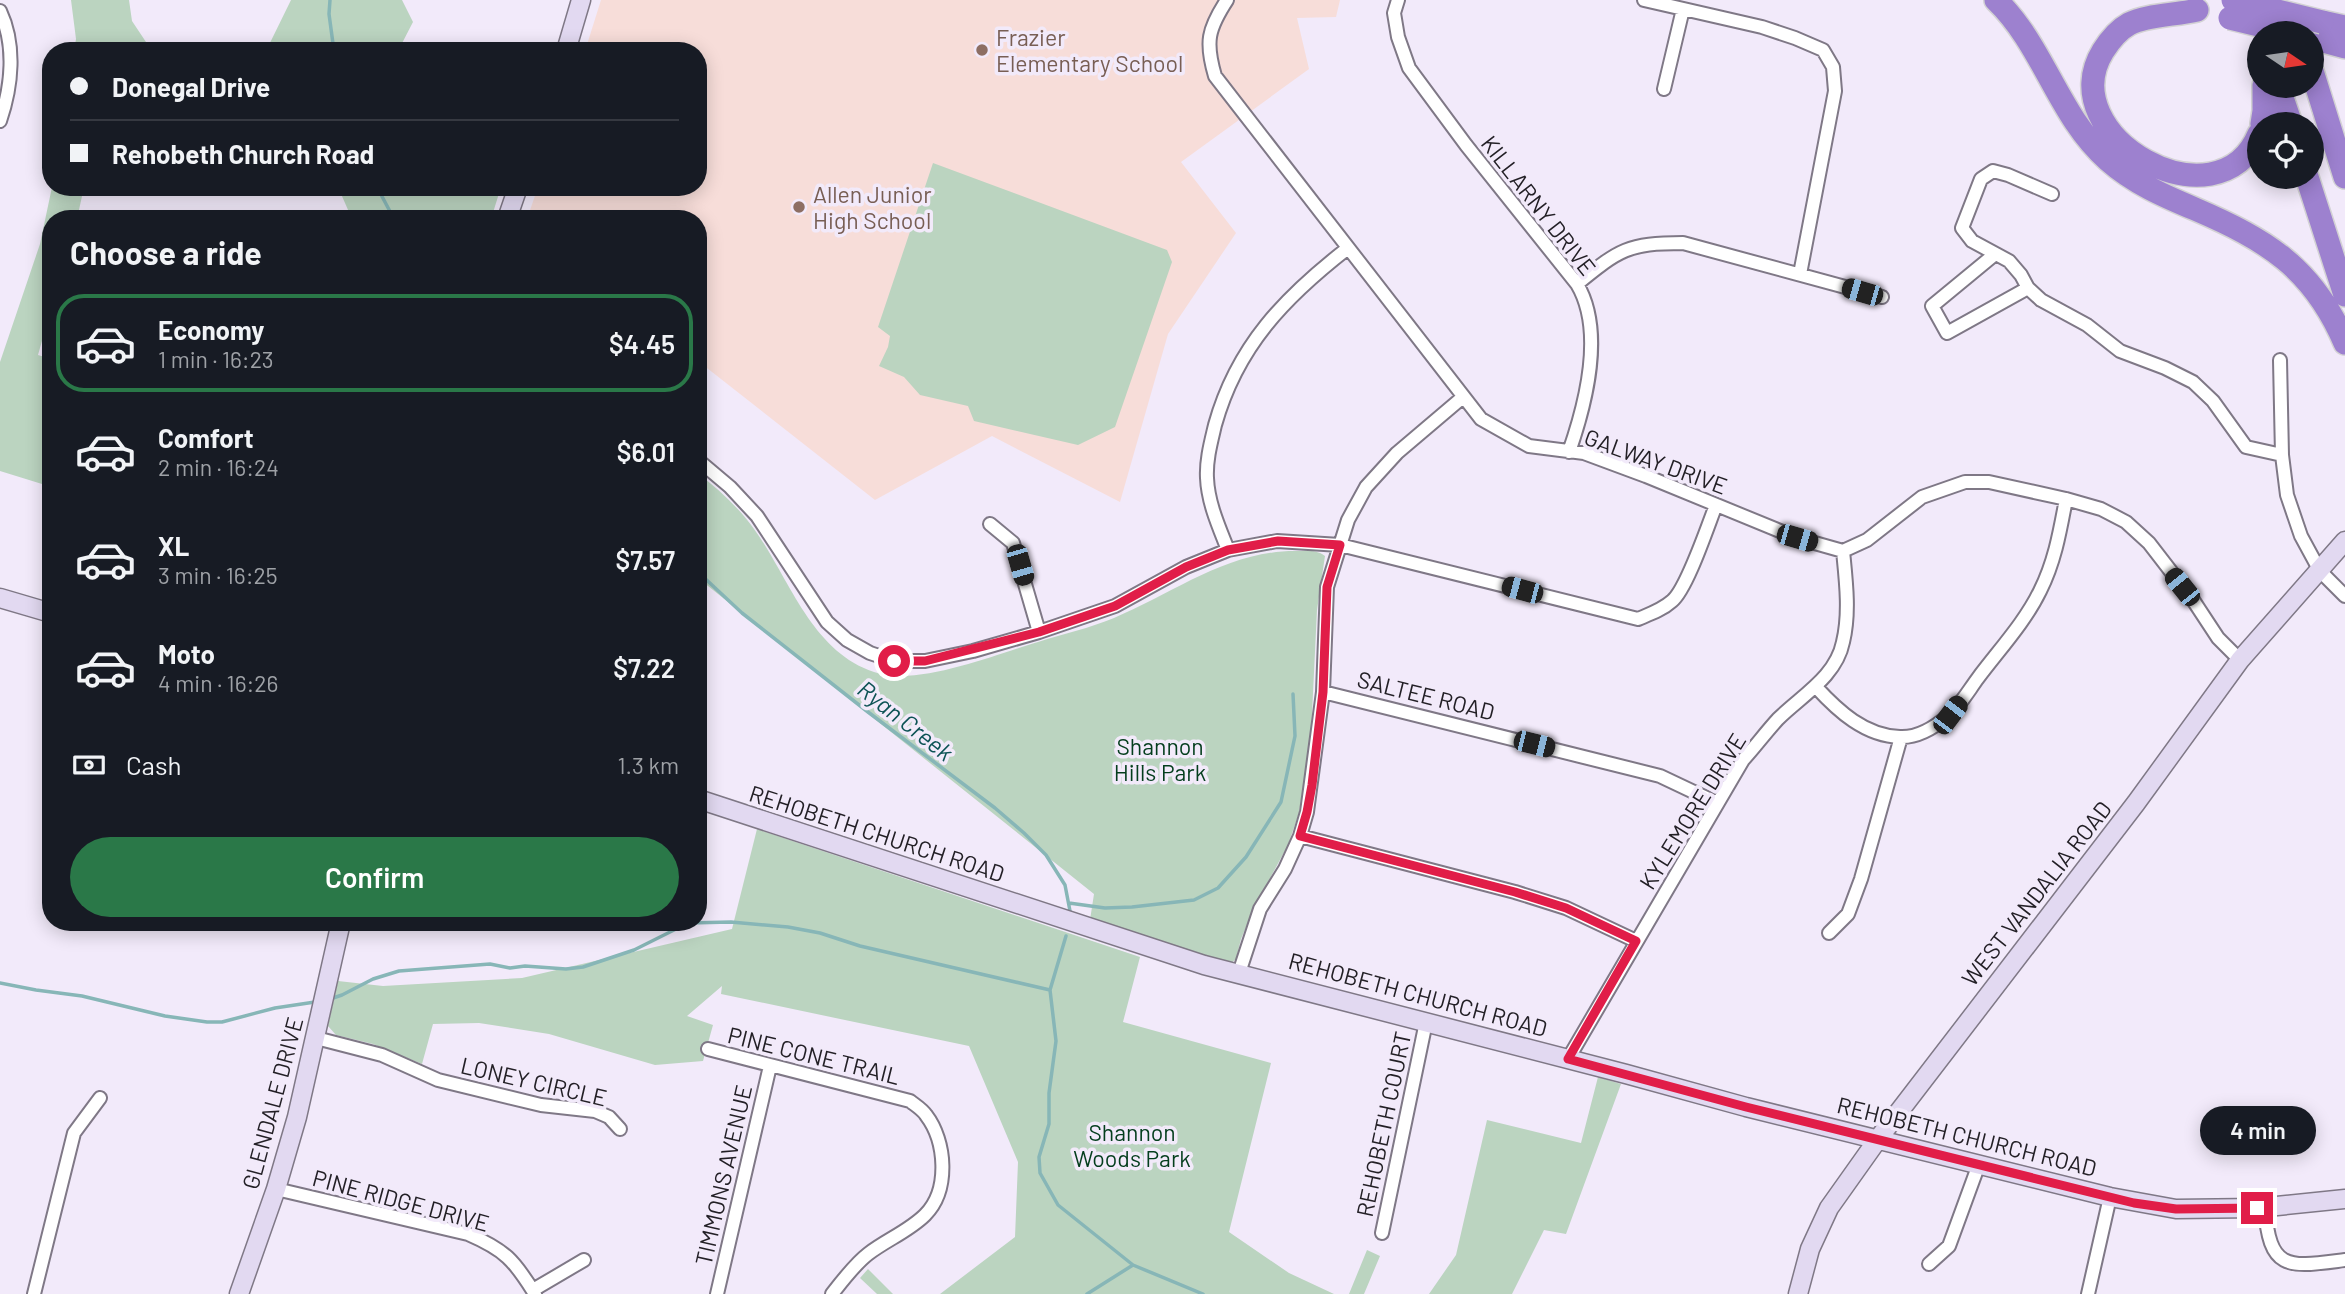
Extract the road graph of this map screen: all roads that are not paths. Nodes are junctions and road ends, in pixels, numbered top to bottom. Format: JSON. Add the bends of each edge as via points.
{"nodes":[{"id":1,"x":581,"y":0,"type":"edge"},
{"id":2,"x":1227,"y":0,"type":"edge"},
{"id":3,"x":1398,"y":0,"type":"edge"},
{"id":4,"x":1644,"y":0,"type":"edge"},
{"id":5,"x":1996,"y":0,"type":"edge"},
{"id":6,"x":2154,"y":0,"type":"edge"},
{"id":7,"x":2251,"y":0,"type":"edge"},
{"id":8,"x":2289,"y":0,"type":"edge"},
{"id":9,"x":1683,"y":9,"type":"junction"},
{"id":10,"x":2231,"y":9,"type":"edge"},
{"id":11,"x":2197,"y":10,"type":"junction"},
{"id":12,"x":0,"y":11,"type":"edge"},
{"id":13,"x":2258,"y":21,"type":"edge"},
{"id":14,"x":2261,"y":21,"type":"edge"},
{"id":15,"x":2296,"y":21,"type":"edge"},
{"id":16,"x":2330,"y":35,"type":"edge"},
{"id":17,"x":568,"y":42,"type":"edge"},
{"id":18,"x":1664,"y":89,"type":"dead end"},
{"id":19,"x":2322,"y":98,"type":"edge"},
{"id":20,"x":0,"y":121,"type":"edge"},
{"id":21,"x":2339,"y":146,"type":"edge"},
{"id":22,"x":2247,"y":154,"type":"edge"},
{"id":23,"x":2345,"y":177,"type":"edge"},
{"id":24,"x":2311,"y":189,"type":"edge"},
{"id":25,"x":2052,"y":194,"type":"dead end"},
{"id":26,"x":1348,"y":248,"type":"junction"},
{"id":27,"x":1996,"y":254,"type":"junction"},
{"id":28,"x":1800,"y":274,"type":"junction"},
{"id":29,"x":1577,"y":285,"type":"junction"},
{"id":30,"x":2028,"y":288,"type":"junction"},
{"id":31,"x":2345,"y":295,"type":"edge"},
{"id":32,"x":1882,"y":297,"type":"dead end"},
{"id":33,"x":2345,"y":343,"type":"edge"},
{"id":34,"x":2280,"y":360,"type":"dead end"},
{"id":35,"x":1463,"y":397,"type":"junction"},
{"id":36,"x":1569,"y":452,"type":"junction"},
{"id":37,"x":2282,"y":456,"type":"junction"},
{"id":38,"x":707,"y":468,"type":"edge"},
{"id":39,"x":2066,"y":499,"type":"junction"},
{"id":40,"x":1716,"y":505,"type":"junction"},
{"id":41,"x":990,"y":524,"type":"dead end"},
{"id":42,"x":2345,"y":541,"type":"edge"},
{"id":43,"x":1340,"y":545,"type":"junction"},
{"id":44,"x":1228,"y":550,"type":"junction"},
{"id":45,"x":1843,"y":551,"type":"junction"},
{"id":46,"x":2320,"y":571,"type":"junction"},
{"id":47,"x":2345,"y":596,"type":"edge"},
{"id":48,"x":0,"y":598,"type":"edge"},
{"id":49,"x":42,"y":610,"type":"edge"},
{"id":50,"x":1039,"y":632,"type":"junction"},
{"id":51,"x":2240,"y":660,"type":"junction"},
{"id":52,"x":1816,"y":687,"type":"junction"},
{"id":53,"x":1323,"y":692,"type":"junction"},
{"id":54,"x":1900,"y":737,"type":"junction"},
{"id":55,"x":707,"y":802,"type":"edge"},
{"id":56,"x":1717,"y":803,"type":"junction"},
{"id":57,"x":1300,"y":836,"type":"junction"},
{"id":58,"x":339,"y":931,"type":"edge"},
{"id":59,"x":1829,"y":933,"type":"dead end"},
{"id":60,"x":1636,"y":941,"type":"junction"},
{"id":61,"x":1238,"y":973,"type":"junction"},
{"id":62,"x":1426,"y":1022,"type":"junction"},
{"id":63,"x":316,"y":1038,"type":"junction"},
{"id":64,"x":708,"y":1049,"type":"dead end"},
{"id":65,"x":1568,"y":1059,"type":"junction"},
{"id":66,"x":770,"y":1066,"type":"junction"},
{"id":67,"x":100,"y":1098,"type":"dead end"},
{"id":68,"x":620,"y":1129,"type":"dead end"},
{"id":69,"x":1878,"y":1139,"type":"junction"},
{"id":70,"x":1979,"y":1164,"type":"junction"},
{"id":71,"x":276,"y":1189,"type":"junction"},
{"id":72,"x":2110,"y":1197,"type":"junction"},
{"id":73,"x":2345,"y":1199,"type":"edge"},
{"id":74,"x":2265,"y":1207,"type":"junction"},
{"id":75,"x":1382,"y":1233,"type":"dead end"},
{"id":76,"x":2345,"y":1259,"type":"edge"},
{"id":77,"x":584,"y":1260,"type":"dead end"},
{"id":78,"x":1929,"y":1265,"type":"dead end"},
{"id":79,"x":534,"y":1292,"type":"edge"},
{"id":80,"x":34,"y":1294,"type":"edge"},
{"id":81,"x":239,"y":1294,"type":"edge"},
{"id":82,"x":717,"y":1294,"type":"edge"},
{"id":83,"x":832,"y":1294,"type":"edge"},
{"id":84,"x":1798,"y":1294,"type":"edge"},
{"id":85,"x":2088,"y":1294,"type":"edge"}],
"edges":[{"from":1,"to":17,"type":"street"},
{"from":2,"to":26,"type":"street","name":"GALWAY DRIVE","via":[[1213,22],[1208,52],[1215,76]]},
{"from":3,"to":29,"type":"street","name":"KILLARNY DRIVE","via":[[1394,13],[1409,68]]},
{"from":4,"to":9,"type":"street"},
{"from":5,"to":33,"type":"highway","via":[[2018,24],[2076,124],[2108,161],[2145,187],[2233,226],[2285,258],[2325,303]]},
{"from":6,"to":11,"type":"highway"},
{"from":7,"to":13,"type":"highway"},
{"from":8,"to":15,"type":"highway"},
{"from":9,"to":18,"type":"street"},
{"from":9,"to":28,"type":"street","via":[[1795,38],[1823,50],[1833,67],[1835,91]]},
{"from":10,"to":11,"type":"highway"},
{"from":10,"to":14,"type":"highway","bridge":true},
{"from":10,"to":16,"type":"highway","bridge":true},
{"from":11,"to":22,"type":"highway","via":[[2129,24],[2111,39],[2097,60],[2094,103],[2115,137],[2159,168],[2200,176],[2229,168]]},
{"from":12,"to":20,"type":"street","via":[[10,47],[10,80]]},
{"from":19,"to":21,"type":"highway"},
{"from":21,"to":23,"type":"highway"},
{"from":24,"to":31,"type":"highway"},
{"from":25,"to":27,"type":"street","via":[[2008,174],[1993,171],[1981,179],[1962,228]]},
{"from":26,"to":35,"type":"street","name":"GALWAY DRIVE"},
{"from":26,"to":44,"type":"street","via":[[1310,277],[1276,312],[1248,350],[1221,404],[1208,450],[1207,478],[1211,506]]},
{"from":27,"to":30,"type":"street","via":[[2009,261]]},
{"from":27,"to":30,"type":"street","via":[[1932,306],[1947,334]]},
{"from":28,"to":29,"type":"street","via":[[1683,243],[1651,243],[1614,255]]},
{"from":28,"to":32,"type":"street"},
{"from":29,"to":36,"type":"street","name":"KILLARNY DRIVE","via":[[1586,300],[1592,330],[1587,384]]},
{"from":30,"to":37,"type":"street","via":[[2120,351],[2193,382],[2246,447]]},
{"from":34,"to":37,"type":"street"},
{"from":35,"to":36,"type":"street","name":"GALWAY DRIVE","via":[[1481,419],[1516,440]]},
{"from":35,"to":43,"type":"street","via":[[1397,453],[1366,487]]},
{"from":36,"to":40,"type":"street","name":"GALWAY DRIVE","via":[[1584,453]]},
{"from":37,"to":46,"type":"street","via":[[2287,495]]},
{"from":38,"to":50,"type":"street","via":[[757,516],[827,622],[870,653],[894,661],[925,661]]},
{"from":39,"to":45,"type":"street","via":[[1989,482],[1965,482],[1922,497],[1867,540]]},
{"from":39,"to":51,"type":"street","via":[[2126,522],[2149,543],[2218,638]]},
{"from":39,"to":54,"type":"street","via":[[2055,554],[2039,593],[2017,627],[1950,715],[1929,731]]},
{"from":40,"to":43,"type":"street","via":[[1675,599],[1638,619]]},
{"from":40,"to":45,"type":"street","name":"GALWAY DRIVE"},
{"from":41,"to":50,"type":"street","via":[[1013,543]]},
{"from":42,"to":46,"type":"street","name":"WEST VANDALIA ROAD"},
{"from":43,"to":44,"type":"street","via":[[1278,541]]},
{"from":43,"to":53,"type":"street","via":[[1327,587]]},
{"from":44,"to":50,"type":"street","via":[[1115,606]]},
{"from":45,"to":52,"type":"street","name":"KYLEMORE DRIVE","via":[[1847,620],[1843,645]]},
{"from":46,"to":47,"type":"street"},
{"from":46,"to":51,"type":"street","name":"WEST VANDALIA ROAD"},
{"from":48,"to":49,"type":"street"},
{"from":51,"to":69,"type":"street","name":"WEST VANDALIA ROAD"},
{"from":52,"to":54,"type":"street","via":[[1860,725]]},
{"from":52,"to":56,"type":"street","name":"KYLEMORE DRIVE","via":[[1779,719],[1743,760]]},
{"from":53,"to":56,"type":"street","name":"SALTEE ROAD","via":[[1660,776]]},
{"from":53,"to":57,"type":"street","via":[[1312,785]]},
{"from":54,"to":59,"type":"street","via":[[1861,879],[1848,914]]},
{"from":55,"to":61,"type":"street","name":"REHOBETH CHURCH ROAD"},
{"from":56,"to":60,"type":"street","name":"KYLEMORE DRIVE"},
{"from":57,"to":60,"type":"street","via":[[1515,892],[1566,908]]},
{"from":57,"to":61,"type":"street","via":[[1260,909]]},
{"from":58,"to":63,"type":"street","name":"GLENDALE DRIVE"},
{"from":60,"to":65,"type":"street","name":"KYLEMORE DRIVE"},
{"from":61,"to":62,"type":"street","name":"REHOBETH CHURCH ROAD"},
{"from":62,"to":65,"type":"street","name":"REHOBETH CHURCH ROAD"},
{"from":62,"to":75,"type":"street","name":"REHOBETH COURT"},
{"from":63,"to":68,"type":"street","name":"LONEY CIRCLE","via":[[382,1055],[438,1080],[541,1105],[594,1111],[609,1117]]},
{"from":63,"to":71,"type":"street","name":"GLENDALE DRIVE"},
{"from":64,"to":66,"type":"street","name":"PINE CONE TRAIL"},
{"from":65,"to":69,"type":"street","name":"REHOBETH CHURCH ROAD"},
{"from":66,"to":82,"type":"street","name":"TIMMONS AVENUE"},
{"from":66,"to":83,"type":"street","name":"PINE CONE TRAIL","via":[[909,1101],[926,1114],[937,1136],[942,1173],[938,1194],[926,1214],[866,1255]]},
{"from":67,"to":80,"type":"street","via":[[74,1133]]},
{"from":69,"to":70,"type":"street","name":"REHOBETH CHURCH ROAD"},
{"from":69,"to":84,"type":"street","name":"WEST VANDALIA ROAD","via":[[1829,1208],[1810,1249]]},
{"from":70,"to":72,"type":"street","name":"REHOBETH CHURCH ROAD"},
{"from":70,"to":78,"type":"street","via":[[1949,1245]]},
{"from":71,"to":79,"type":"street","name":"PINE RIDGE DRIVE","via":[[468,1234],[511,1259]]},
{"from":71,"to":81,"type":"street","name":"GLENDALE DRIVE"},
{"from":72,"to":74,"type":"street","name":"REHOBETH CHURCH ROAD","via":[[2176,1209]]},
{"from":72,"to":85,"type":"street"},
{"from":73,"to":74,"type":"street","name":"REHOBETH CHURCH ROAD"},
{"from":74,"to":76,"type":"street","via":[[2268,1239],[2284,1260],[2308,1265]]},
{"from":77,"to":79,"type":"street"}]}
